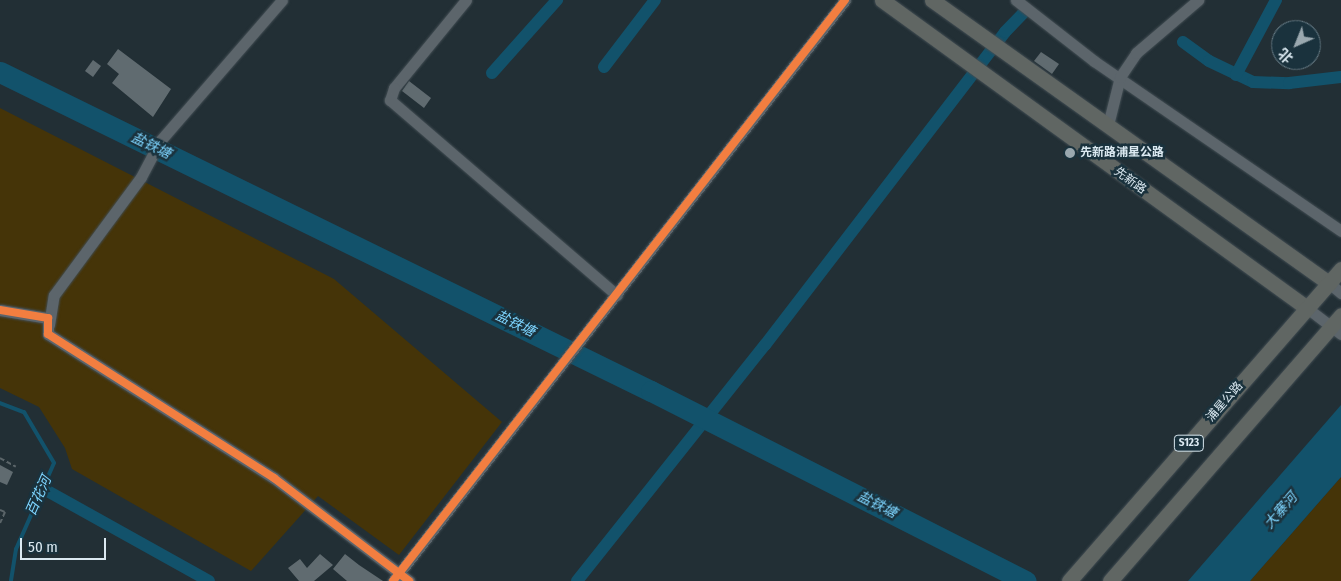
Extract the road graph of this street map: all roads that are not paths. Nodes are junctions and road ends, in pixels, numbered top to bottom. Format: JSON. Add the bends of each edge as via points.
{"nodes":[{"id":1,"x":282,"y":0,"type":"edge"},
{"id":2,"x":466,"y":0,"type":"edge"},
{"id":3,"x":845,"y":0,"type":"edge"},
{"id":4,"x":882,"y":0,"type":"edge"},
{"id":5,"x":932,"y":0,"type":"edge"},
{"id":6,"x":1016,"y":0,"type":"edge"},
{"id":7,"x":1198,"y":0,"type":"edge"},
{"id":8,"x":1120,"y":77,"type":"junction"},
{"id":9,"x":1108,"y":125,"type":"junction"},
{"id":10,"x":1341,"y":231,"type":"edge"},
{"id":11,"x":1341,"y":269,"type":"edge"},
{"id":12,"x":1329,"y":283,"type":"junction"},
{"id":13,"x":1341,"y":292,"type":"edge"},
{"id":14,"x":617,"y":296,"type":"junction"},
{"id":15,"x":1307,"y":308,"type":"junction"},
{"id":16,"x":0,"y":310,"type":"edge"},
{"id":17,"x":1338,"y":325,"type":"edge"},
{"id":18,"x":48,"y":334,"type":"junction"},
{"id":19,"x":396,"y":577,"type":"edge"},
{"id":20,"x":1070,"y":580,"type":"edge"},
{"id":21,"x":409,"y":581,"type":"edge"},
{"id":22,"x":1110,"y":581,"type":"edge"}],
"edges":[{"from":1,"to":18,"type":"street","via":[[160,141],[141,177],[54,295]]},
{"from":2,"to":14,"type":"street","via":[[394,88],[390,100]]},
{"from":3,"to":14,"type":"street"},
{"from":4,"to":15,"type":"main road","name":"先新路"},
{"from":5,"to":9,"type":"main road"},
{"from":6,"to":8,"type":"street"},
{"from":7,"to":8,"type":"street","via":[[1136,53]]},
{"from":8,"to":9,"type":"street"},
{"from":8,"to":10,"type":"street"},
{"from":9,"to":12,"type":"main road"},
{"from":11,"to":12,"type":"main road","name":"浦星公路","number":"S123"},
{"from":12,"to":13,"type":"street"},
{"from":12,"to":15,"type":"main road","name":"浦星公路","number":"S123"},
{"from":14,"to":19,"type":"street"},
{"from":15,"to":17,"type":"street"},
{"from":15,"to":20,"type":"main road","name":"浦星公路","number":"S123"},
{"from":16,"to":18,"type":"street","via":[[48,318]]},
{"from":17,"to":22,"type":"main road","number":"S123"},
{"from":18,"to":19,"type":"street","via":[[274,478]]},
{"from":19,"to":21,"type":"street"}]}
